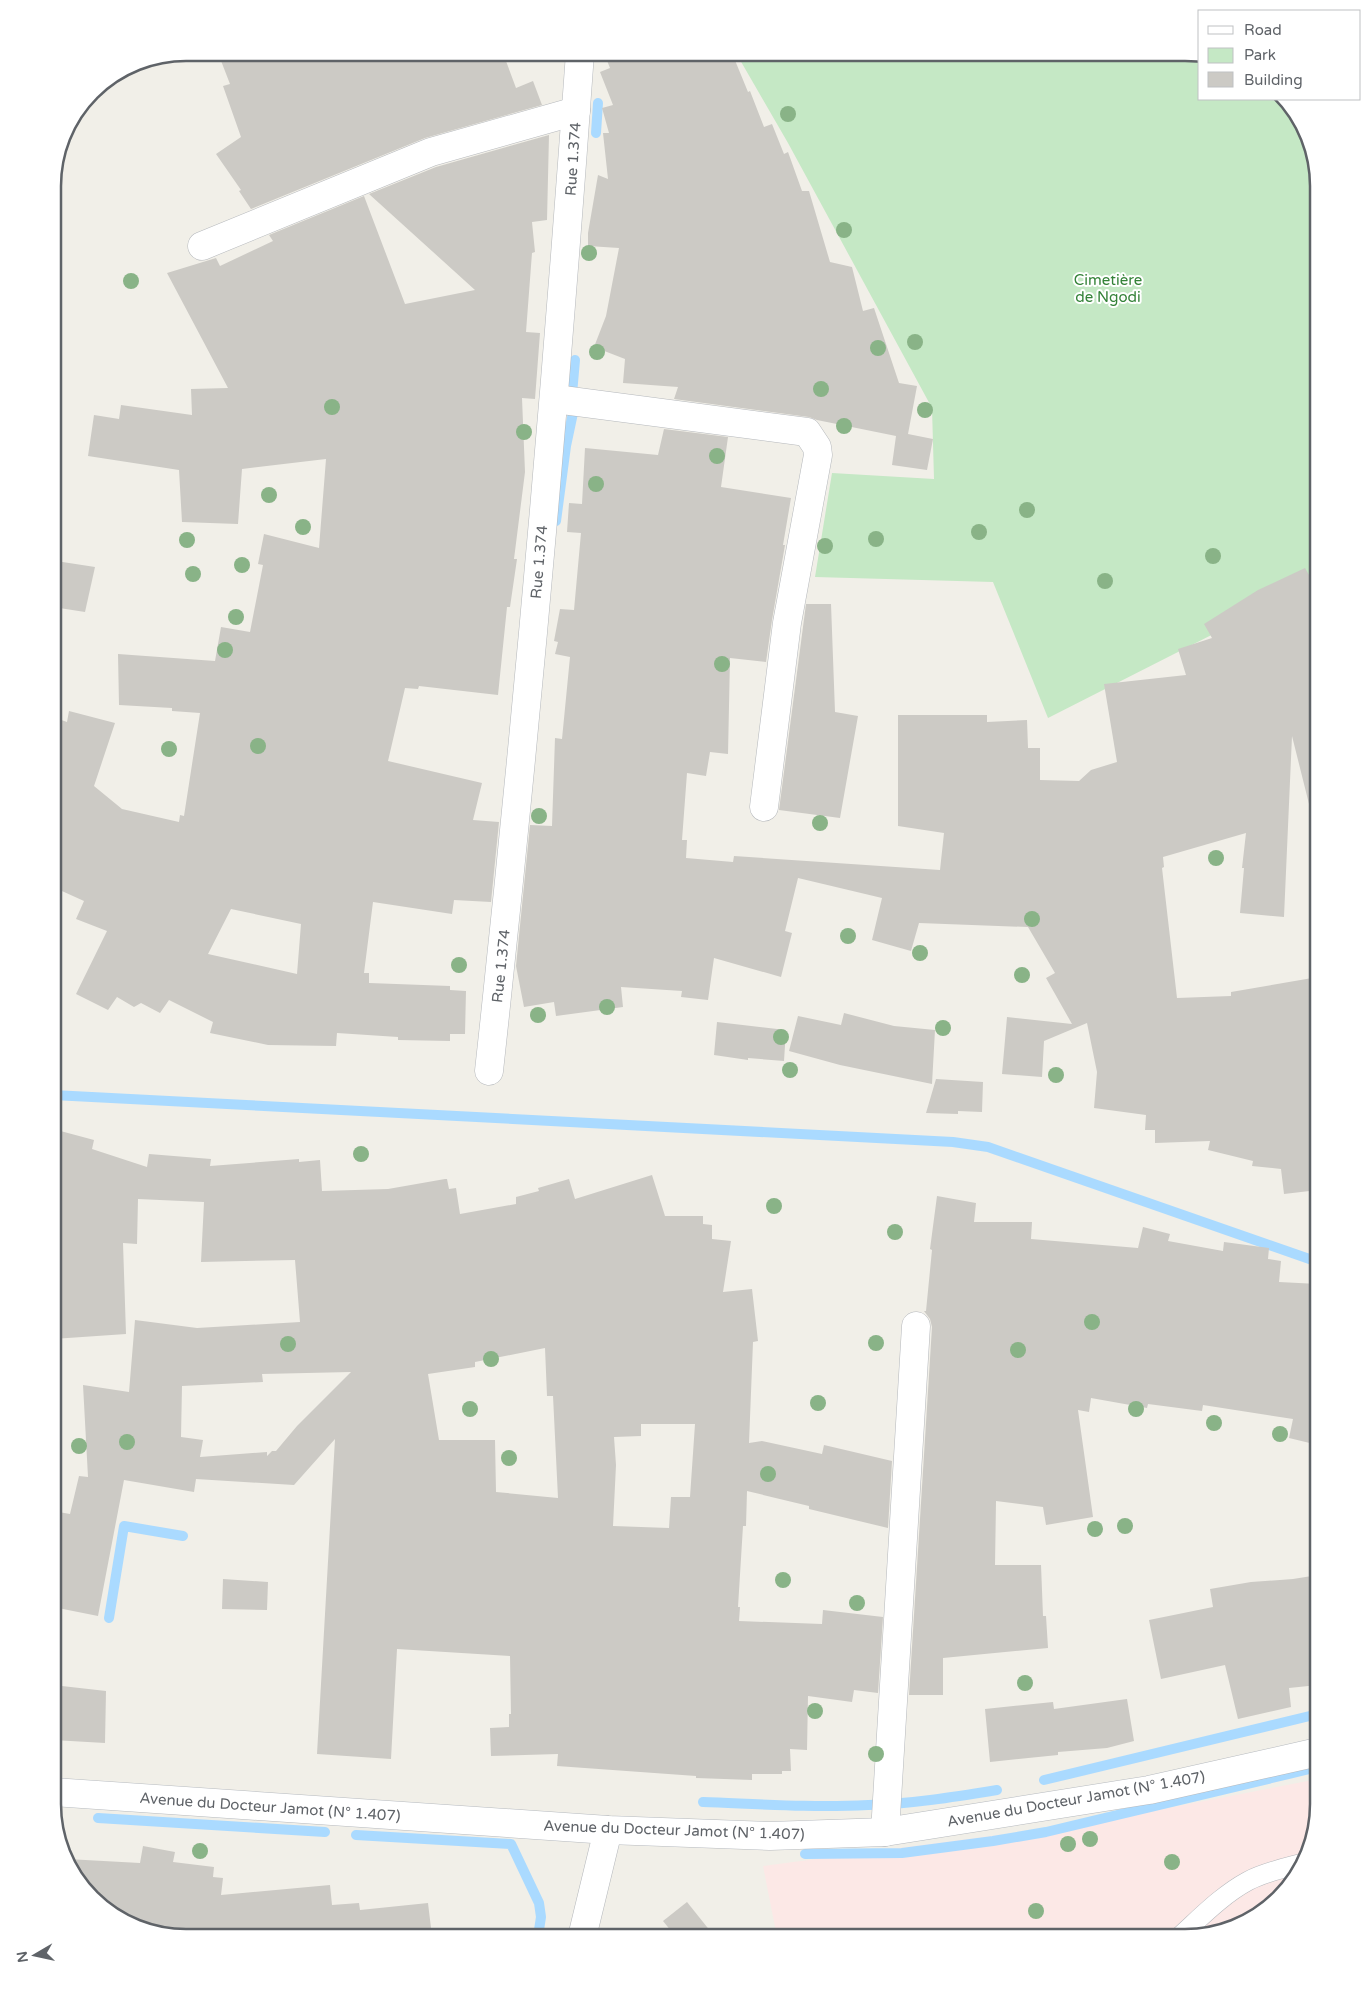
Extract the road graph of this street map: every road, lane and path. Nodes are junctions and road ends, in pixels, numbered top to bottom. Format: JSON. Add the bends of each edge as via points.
{"nodes":[{"id":1,"x":579,"y":61,"type":"edge"},
{"id":2,"x":576,"y":111,"type":"junction"},
{"id":3,"x":202,"y":246,"type":"dead end"},
{"id":4,"x":554,"y":400,"type":"junction"},
{"id":5,"x":764,"y":807,"type":"dead end"},
{"id":6,"x":489,"y":1071,"type":"dead end"},
{"id":7,"x":916,"y":1326,"type":"dead end"},
{"id":8,"x":1310,"y":1754,"type":"edge"},
{"id":9,"x":61,"y":1793,"type":"edge"},
{"id":10,"x":608,"y":1830,"type":"junction"},
{"id":11,"x":885,"y":1832,"type":"junction"},
{"id":12,"x":1293,"y":1865,"type":"edge"},
{"id":13,"x":584,"y":1928,"type":"edge"},
{"id":14,"x":1189,"y":1929,"type":"edge"}],
"edges":[{"from":1,"to":2,"type":"street","name":"Rue 1.374"},
{"from":2,"to":3,"type":"street","via":[[431,152]]},
{"from":2,"to":4,"type":"street","name":"Rue 1.374"},
{"from":4,"to":5,"type":"street","via":[[806,432],[817,447],[786,623]]},
{"from":4,"to":6,"type":"street","name":"Rue 1.374","via":[[508,902]]},
{"from":7,"to":11,"type":"street"},
{"from":8,"to":11,"type":"street","name":"Avenue du Docteur Jamot (N° 1.407)","via":[[1148,1790]]},
{"from":9,"to":10,"type":"street","name":"Avenue du Docteur Jamot (N° 1.407)"},
{"from":10,"to":11,"type":"street","name":"Avenue du Docteur Jamot (N° 1.407)","via":[[770,1836]]},
{"from":10,"to":13,"type":"street"},
{"from":12,"to":14,"type":"lane","via":[[1248,1881],[1209,1909]]}]}
